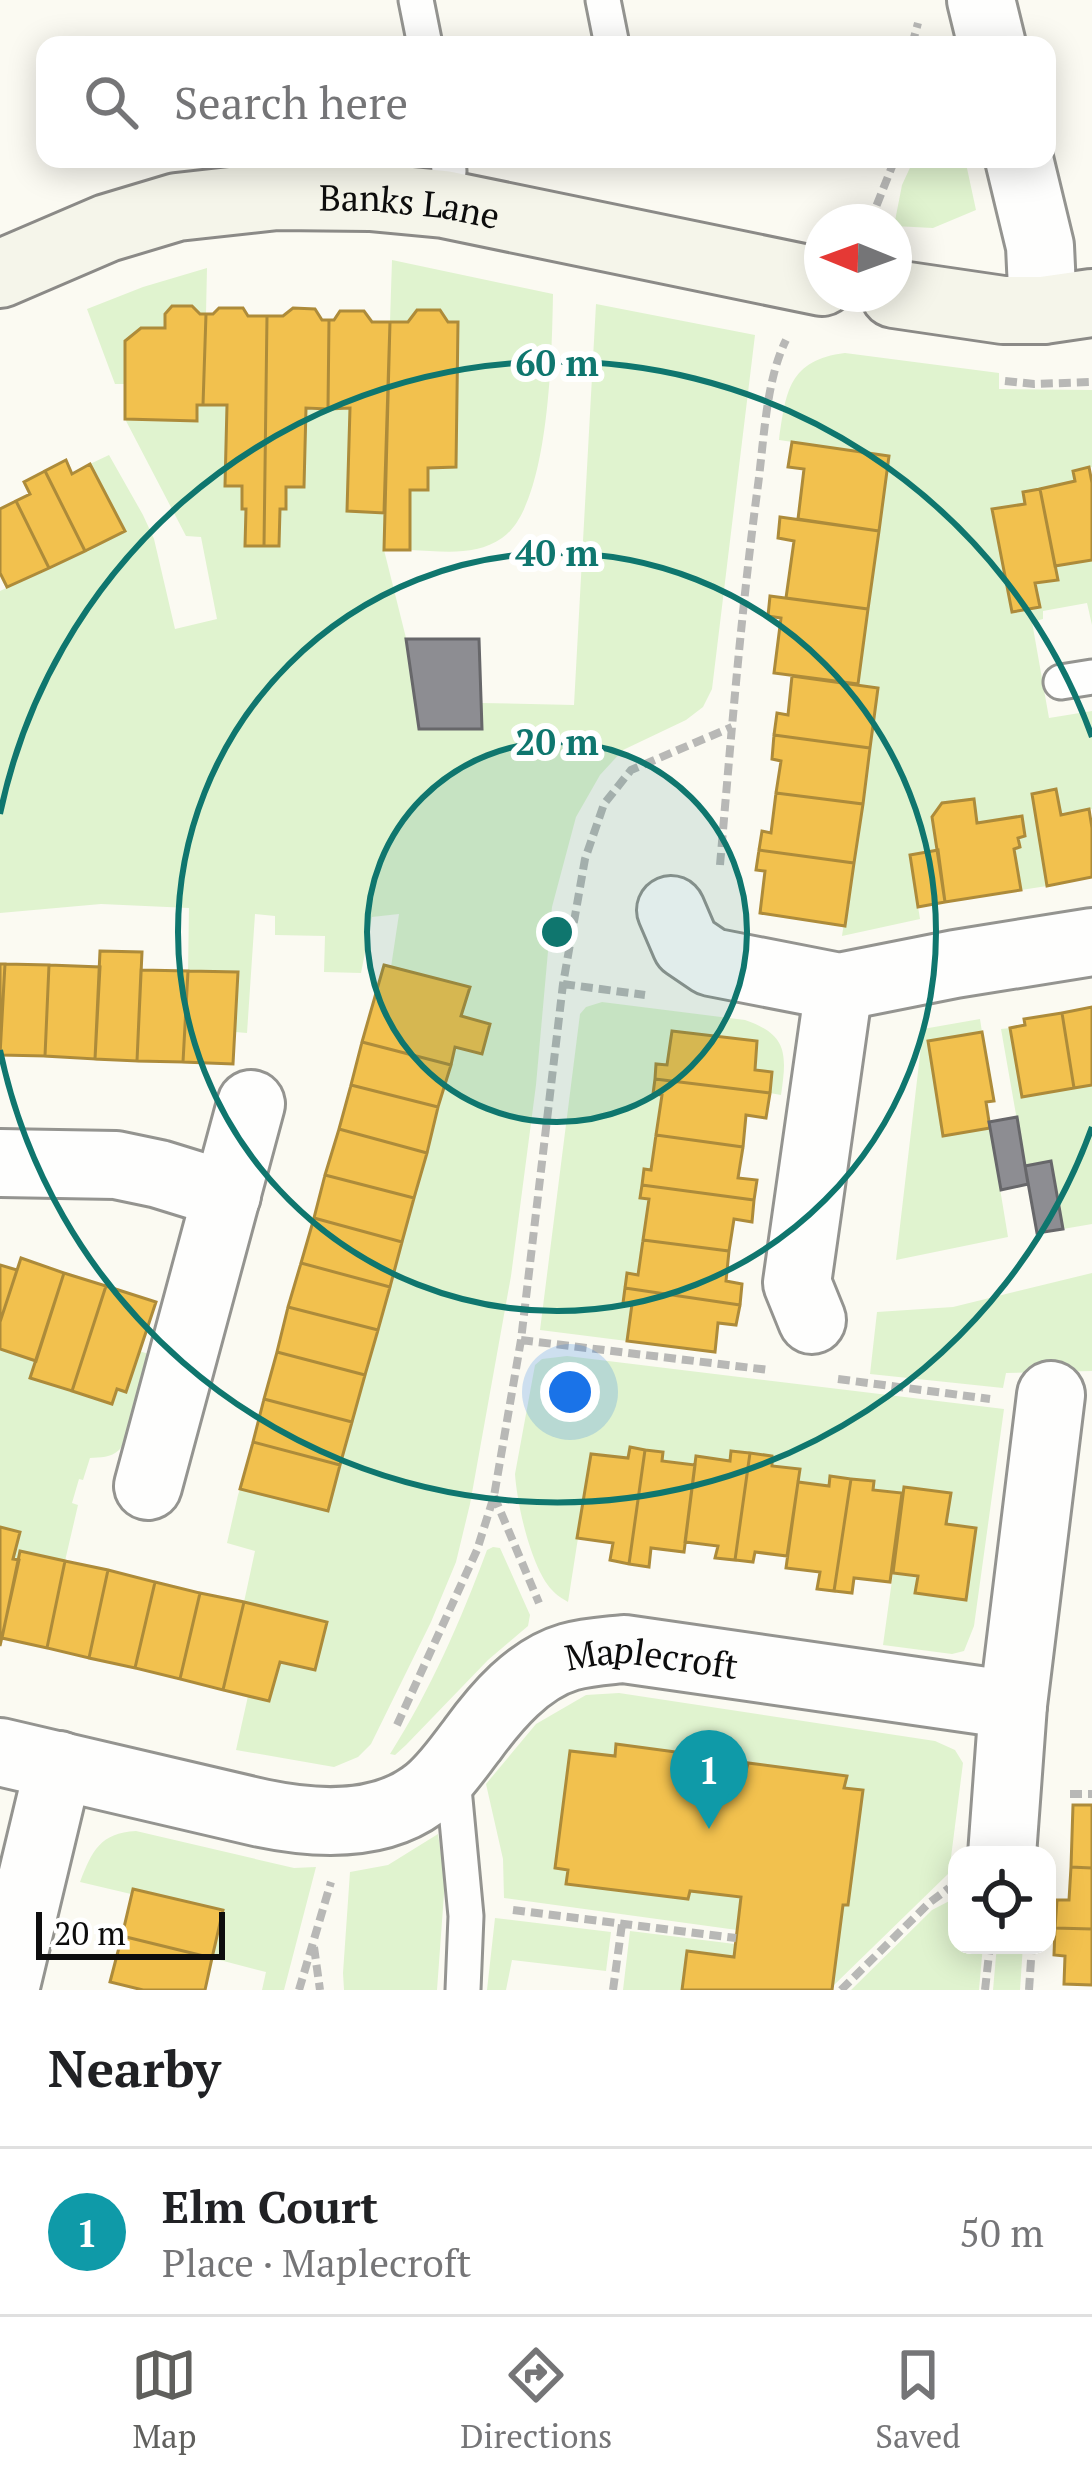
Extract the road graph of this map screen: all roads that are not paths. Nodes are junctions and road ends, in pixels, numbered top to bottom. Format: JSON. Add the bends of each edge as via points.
{"nodes":[{"id":1,"x":416,"y":0,"type":"edge"},
{"id":2,"x":603,"y":0,"type":"edge"},
{"id":3,"x":981,"y":0,"type":"edge"},
{"id":4,"x":422,"y":36,"type":"edge"},
{"id":5,"x":610,"y":36,"type":"edge"},
{"id":6,"x":990,"y":36,"type":"edge"},
{"id":7,"x":1021,"y":168,"type":"edge"},
{"id":8,"x":446,"y":182,"type":"edge"},
{"id":9,"x":0,"y":274,"type":"edge"},
{"id":10,"x":912,"y":297,"type":"edge"},
{"id":11,"x":804,"y":304,"type":"edge"},
{"id":12,"x":1068,"y":306,"type":"edge"},
{"id":13,"x":671,"y":910,"type":"dead end"},
{"id":14,"x":1092,"y":942,"type":"edge"},
{"id":15,"x":839,"y":987,"type":"junction"},
{"id":16,"x":251,"y":1104,"type":"dead end"},
{"id":17,"x":0,"y":1163,"type":"edge"},
{"id":18,"x":226,"y":1195,"type":"junction"},
{"id":19,"x":808,"y":1356,"type":"road end"},
{"id":20,"x":1021,"y":1397,"type":"road end"},
{"id":21,"x":148,"y":1486,"type":"dead end"},
{"id":22,"x":1013,"y":1705,"type":"junction"},
{"id":23,"x":30,"y":1758,"type":"edge"},
{"id":24,"x":452,"y":1766,"type":"junction"},
{"id":25,"x":1003,"y":1846,"type":"edge"},
{"id":26,"x":5,"y":1990,"type":"edge"},
{"id":27,"x":463,"y":1990,"type":"edge"}],
"edges":[{"from":1,"to":4,"type":"lane"},
{"from":2,"to":5,"type":"lane"},
{"from":3,"to":6,"type":"street"},
{"from":7,"to":12,"type":"street","via":[[1040,246]]},
{"from":8,"to":9,"type":"street","name":"Banks Lane","via":[[370,197],[177,207]]},
{"from":8,"to":11,"type":"street","name":"Banks Lane"},
{"from":10,"to":12,"type":"street","via":[[1003,310]]},
{"from":13,"to":15,"type":"street","via":[[686,945],[711,962]]},
{"from":14,"to":15,"type":"street"},
{"from":15,"to":19,"type":"street","via":[[797,1282]]},
{"from":16,"to":18,"type":"street"},
{"from":17,"to":18,"type":"street","via":[[116,1166]]},
{"from":18,"to":21,"type":"street"},
{"from":20,"to":22,"type":"street"},
{"from":22,"to":24,"type":"street","name":"Maplecroft","via":[[624,1649],[595,1652],[542,1669],[492,1712]]},
{"from":22,"to":25,"type":"street"},
{"from":23,"to":24,"type":"street","name":"Maplecroft","via":[[293,1820],[341,1850],[423,1796]]},
{"from":23,"to":26,"type":"street"},
{"from":24,"to":27,"type":"lane","via":[[466,1916]]}]}
